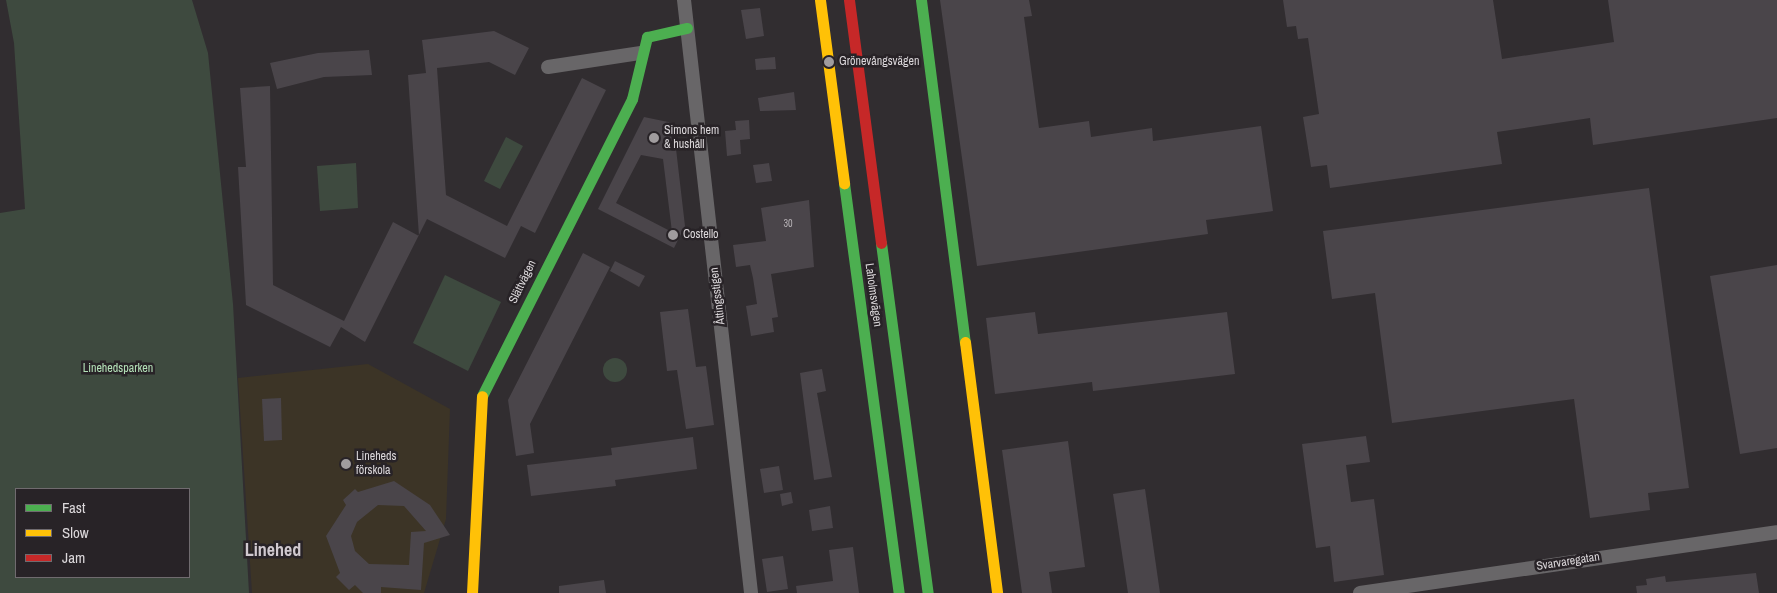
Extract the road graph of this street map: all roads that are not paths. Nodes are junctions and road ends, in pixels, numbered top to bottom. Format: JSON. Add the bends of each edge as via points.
{"nodes":[{"id":1,"x":684,"y":0,"type":"edge"},
{"id":2,"x":820,"y":0,"type":"edge"},
{"id":3,"x":849,"y":0,"type":"edge"},
{"id":4,"x":922,"y":0,"type":"edge"},
{"id":5,"x":687,"y":28,"type":"junction"},
{"id":6,"x":641,"y":53,"type":"junction"},
{"id":7,"x":548,"y":67,"type":"dead end"},
{"id":8,"x":1777,"y":532,"type":"edge"},
{"id":9,"x":472,"y":593,"type":"edge"},
{"id":10,"x":752,"y":593,"type":"edge"},
{"id":11,"x":899,"y":593,"type":"edge"},
{"id":12,"x":928,"y":593,"type":"edge"},
{"id":13,"x":997,"y":593,"type":"edge"},
{"id":14,"x":1360,"y":593,"type":"edge"}],
"edges":[{"from":1,"to":5,"type":"street","name":"Åttingsstigen"},
{"from":2,"to":11,"type":"main road","name":"Laholmsvägen"},
{"from":3,"to":12,"type":"main road","name":"Laholmsvägen"},
{"from":4,"to":13,"type":"main road"},
{"from":5,"to":6,"type":"main road","name":"Slättvägen","via":[[647,37]]},
{"from":5,"to":10,"type":"street","name":"Åttingsstigen"},
{"from":6,"to":7,"type":"street"},
{"from":6,"to":9,"type":"main road","name":"Slättvägen","via":[[632,99],[481,398]]},
{"from":8,"to":14,"type":"street","name":"Svarvaregatan"}]}
